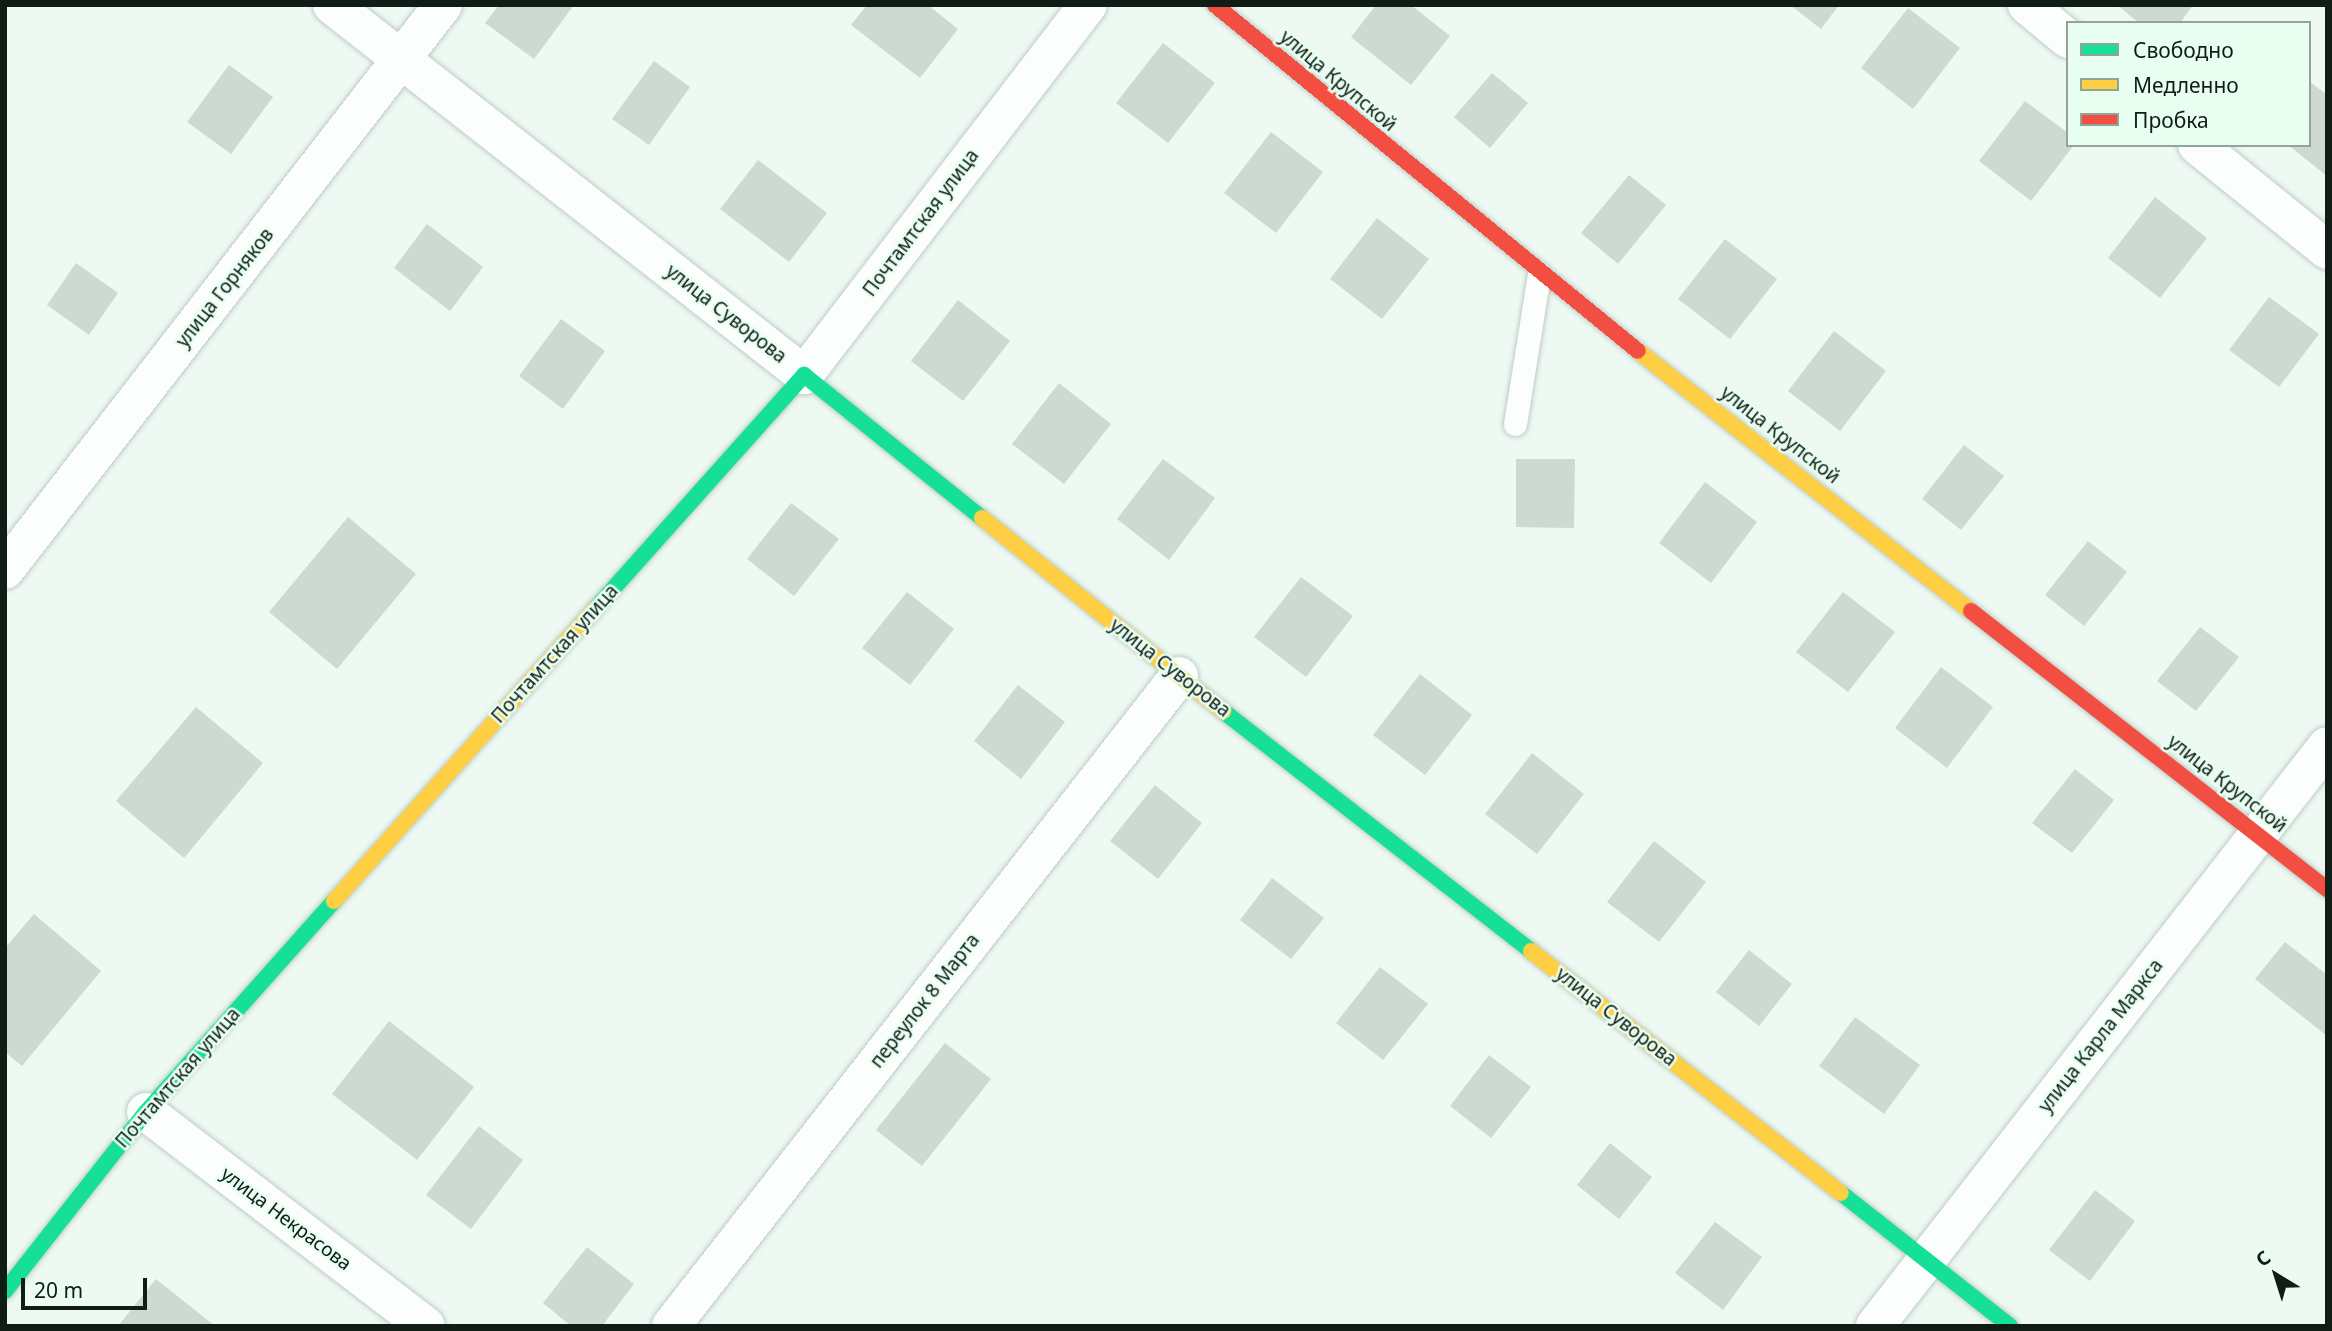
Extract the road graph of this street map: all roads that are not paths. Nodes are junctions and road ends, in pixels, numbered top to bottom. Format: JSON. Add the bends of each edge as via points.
{"nodes":[{"id":1,"x":332,"y":5,"type":"edge"},
{"id":2,"x":443,"y":5,"type":"edge"},
{"id":3,"x":1088,"y":5,"type":"edge"},
{"id":4,"x":1215,"y":5,"type":"edge"},
{"id":5,"x":2027,"y":5,"type":"edge"},
{"id":6,"x":2066,"y":37,"type":"edge"},
{"id":7,"x":403,"y":61,"type":"junction"},
{"id":8,"x":2199,"y":147,"type":"edge"},
{"id":9,"x":2327,"y":250,"type":"edge"},
{"id":10,"x":1539,"y":274,"type":"junction"},
{"id":11,"x":804,"y":375,"type":"junction"},
{"id":12,"x":1515,"y":424,"type":"dead end"},
{"id":13,"x":5,"y":570,"type":"edge"},
{"id":14,"x":1179,"y":676,"type":"junction"},
{"id":15,"x":2327,"y":746,"type":"edge"},
{"id":16,"x":2258,"y":835,"type":"junction"},
{"id":17,"x":2327,"y":889,"type":"edge"},
{"id":18,"x":146,"y":1112,"type":"junction"},
{"id":19,"x":1927,"y":1259,"type":"junction"},
{"id":20,"x":8,"y":1283,"type":"edge"},
{"id":21,"x":426,"y":1326,"type":"edge"},
{"id":22,"x":671,"y":1326,"type":"edge"},
{"id":23,"x":1875,"y":1326,"type":"edge"},
{"id":24,"x":2010,"y":1326,"type":"edge"}],
"edges":[{"from":1,"to":7,"type":"street","name":"улица Суворова"},
{"from":2,"to":7,"type":"street","name":"улица Горняков"},
{"from":3,"to":11,"type":"street","name":"Почтамтская улица"},
{"from":4,"to":10,"type":"street","name":"улица Крупской"},
{"from":5,"to":6,"type":"street"},
{"from":7,"to":11,"type":"street","name":"улица Суворова"},
{"from":7,"to":13,"type":"street","name":"улица Горняков"},
{"from":8,"to":9,"type":"street"},
{"from":10,"to":12,"type":"lane"},
{"from":10,"to":16,"type":"street","name":"улица Крупской"},
{"from":11,"to":14,"type":"street","name":"улица Суворова"},
{"from":11,"to":18,"type":"street","name":"Почтамтская улица"},
{"from":14,"to":19,"type":"street","name":"улица Суворова"},
{"from":14,"to":22,"type":"street","name":"переулок 8 Марта"},
{"from":15,"to":16,"type":"street","name":"улица Карла Маркса"},
{"from":16,"to":17,"type":"street","name":"улица Крупской"},
{"from":16,"to":19,"type":"street","name":"улица Карла Маркса"},
{"from":18,"to":20,"type":"street","name":"Почтамтская улица"},
{"from":18,"to":21,"type":"street","name":"улица Некрасова"},
{"from":19,"to":23,"type":"street","name":"улица Карла Маркса"},
{"from":19,"to":24,"type":"street","name":"улица Суворова"}]}
